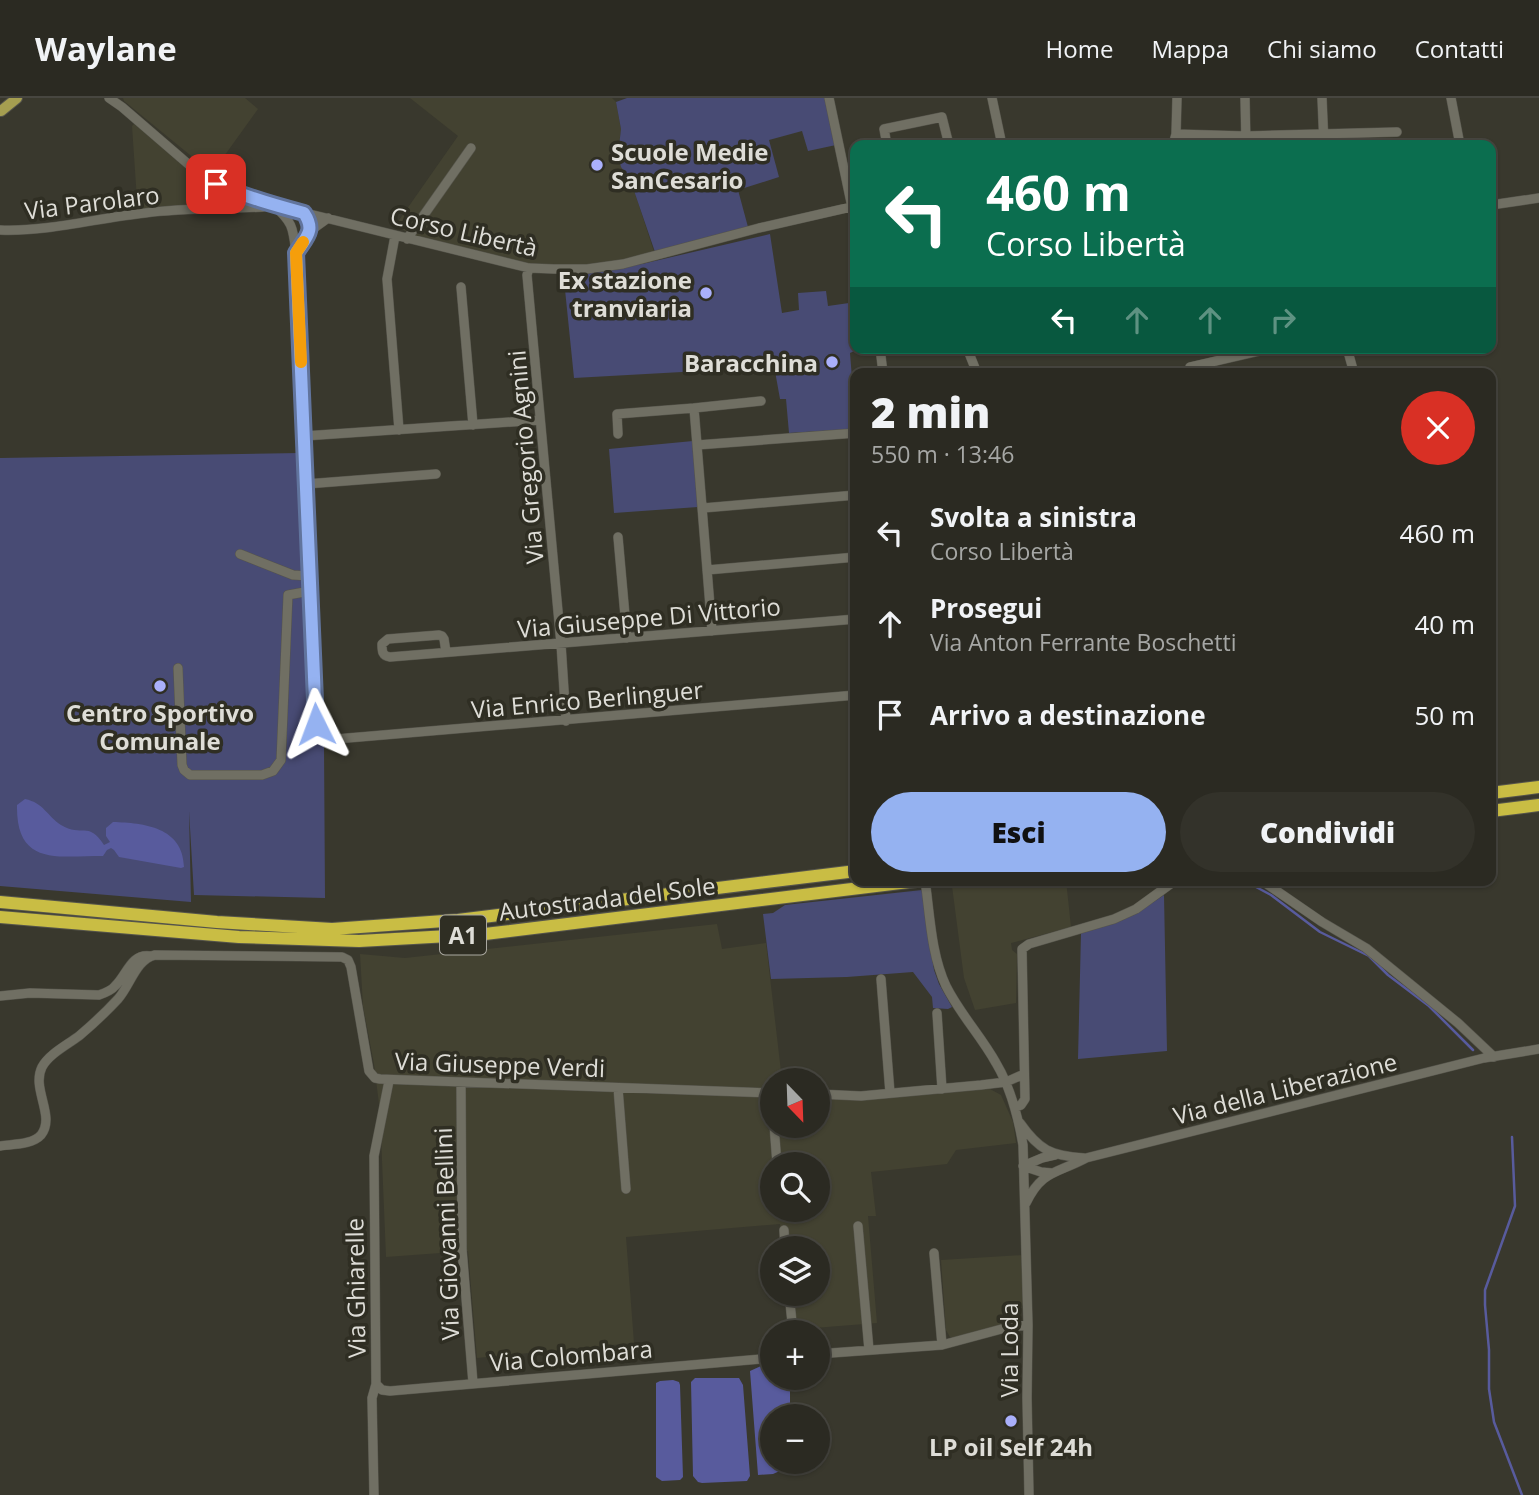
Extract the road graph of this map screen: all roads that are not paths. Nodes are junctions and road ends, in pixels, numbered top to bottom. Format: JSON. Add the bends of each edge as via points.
{"nodes":[{"id":1,"x":5,"y":98,"type":"edge"},
{"id":2,"x":18,"y":98,"type":"edge"},
{"id":3,"x":109,"y":98,"type":"edge"},
{"id":4,"x":829,"y":98,"type":"edge"},
{"id":5,"x":992,"y":98,"type":"edge"},
{"id":6,"x":1177,"y":98,"type":"edge"},
{"id":7,"x":1245,"y":98,"type":"edge"},
{"id":8,"x":1322,"y":98,"type":"edge"},
{"id":9,"x":1451,"y":98,"type":"edge"},
{"id":10,"x":1,"y":112,"type":"edge"},
{"id":11,"x":1396,"y":132,"type":"dead end"},
{"id":12,"x":1176,"y":134,"type":"junction"},
{"id":13,"x":1324,"y":135,"type":"junction"},
{"id":14,"x":886,"y":140,"type":"edge"},
{"id":15,"x":948,"y":140,"type":"edge"},
{"id":16,"x":1001,"y":140,"type":"edge"},
{"id":17,"x":1174,"y":140,"type":"edge"},
{"id":18,"x":1236,"y":140,"type":"edge"},
{"id":19,"x":1246,"y":140,"type":"edge"},
{"id":20,"x":1259,"y":140,"type":"edge"},
{"id":21,"x":1324,"y":140,"type":"edge"},
{"id":22,"x":1459,"y":140,"type":"edge"},
{"id":23,"x":471,"y":148,"type":"dead end"},
{"id":24,"x":850,"y":192,"type":"edge"},
{"id":25,"x":1539,"y":198,"type":"edge"},
{"id":26,"x":850,"y":202,"type":"edge"},
{"id":27,"x":1496,"y":204,"type":"edge"},
{"id":28,"x":273,"y":205,"type":"junction"},
{"id":29,"x":304,"y":213,"type":"junction"},
{"id":30,"x":328,"y":218,"type":"junction"},
{"id":31,"x":293,"y":228,"type":"junction"},
{"id":32,"x":0,"y":230,"type":"edge"},
{"id":33,"x":310,"y":231,"type":"junction"},
{"id":34,"x":395,"y":236,"type":"junction"},
{"id":35,"x":407,"y":239,"type":"junction"},
{"id":36,"x":296,"y":253,"type":"junction"},
{"id":37,"x":529,"y":268,"type":"junction"},
{"id":38,"x":461,"y":287,"type":"dead end"},
{"id":39,"x":1246,"y":354,"type":"edge"},
{"id":40,"x":1190,"y":367,"type":"dead end"},
{"id":41,"x":761,"y":401,"type":"dead end"},
{"id":42,"x":694,"y":408,"type":"junction"},
{"id":43,"x":540,"y":421,"type":"junction"},
{"id":44,"x":473,"y":425,"type":"junction"},
{"id":45,"x":398,"y":430,"type":"junction"},
{"id":46,"x":850,"y":433,"type":"edge"},
{"id":47,"x":618,"y":434,"type":"dead end"},
{"id":48,"x":304,"y":436,"type":"junction"},
{"id":49,"x":697,"y":445,"type":"junction"},
{"id":50,"x":436,"y":474,"type":"dead end"},
{"id":51,"x":306,"y":484,"type":"junction"},
{"id":52,"x":850,"y":496,"type":"edge"},
{"id":53,"x":703,"y":508,"type":"junction"},
{"id":54,"x":618,"y":537,"type":"dead end"},
{"id":55,"x":240,"y":554,"type":"dead end"},
{"id":56,"x":850,"y":558,"type":"edge"},
{"id":57,"x":707,"y":570,"type":"junction"},
{"id":58,"x":309,"y":576,"type":"junction"},
{"id":59,"x":310,"y":591,"type":"junction"},
{"id":60,"x":850,"y":620,"type":"edge"},
{"id":61,"x":712,"y":631,"type":"junction"},
{"id":62,"x":627,"y":638,"type":"junction"},
{"id":63,"x":561,"y":644,"type":"junction"},
{"id":64,"x":446,"y":652,"type":"junction"},
{"id":65,"x":178,"y":668,"type":"dead end"},
{"id":66,"x":850,"y":696,"type":"edge"},
{"id":67,"x":566,"y":721,"type":"junction"},
{"id":68,"x":1539,"y":787,"type":"edge"},
{"id":69,"x":1496,"y":792,"type":"edge"},
{"id":70,"x":1539,"y":805,"type":"edge"},
{"id":71,"x":1496,"y":810,"type":"edge"},
{"id":72,"x":850,"y":872,"type":"edge"},
{"id":73,"x":876,"y":886,"type":"edge"},
{"id":74,"x":926,"y":886,"type":"edge"},
{"id":75,"x":1168,"y":886,"type":"edge"},
{"id":76,"x":1270,"y":886,"type":"edge"},
{"id":77,"x":0,"y":902,"type":"edge"},
{"id":78,"x":0,"y":917,"type":"edge"},
{"id":79,"x":150,"y":956,"type":"junction"},
{"id":80,"x":881,"y":979,"type":"dead end"},
{"id":81,"x":0,"y":996,"type":"edge"},
{"id":82,"x":937,"y":1013,"type":"dead end"},
{"id":83,"x":1539,"y":1049,"type":"edge"},
{"id":84,"x":1494,"y":1057,"type":"junction"},
{"id":85,"x":1024,"y":1074,"type":"junction"},
{"id":86,"x":385,"y":1080,"type":"junction"},
{"id":87,"x":461,"y":1082,"type":"junction"},
{"id":88,"x":1006,"y":1082,"type":"junction"},
{"id":89,"x":618,"y":1087,"type":"junction"},
{"id":90,"x":942,"y":1089,"type":"junction"},
{"id":91,"x":760,"y":1093,"type":"edge"},
{"id":92,"x":890,"y":1093,"type":"junction"},
{"id":93,"x":830,"y":1095,"type":"edge"},
{"id":94,"x":1016,"y":1107,"type":"junction"},
{"id":95,"x":1019,"y":1121,"type":"junction"},
{"id":96,"x":0,"y":1146,"type":"edge"},
{"id":97,"x":1057,"y":1155,"type":"junction"},
{"id":98,"x":1086,"y":1158,"type":"junction"},
{"id":99,"x":1023,"y":1166,"type":"junction"},
{"id":100,"x":1052,"y":1173,"type":"junction"},
{"id":101,"x":626,"y":1189,"type":"dead end"},
{"id":102,"x":1025,"y":1205,"type":"junction"},
{"id":103,"x":858,"y":1226,"type":"dead end"},
{"id":104,"x":784,"y":1230,"type":"dead end"},
{"id":105,"x":784,"y":1236,"type":"edge"},
{"id":106,"x":934,"y":1253,"type":"dead end"},
{"id":107,"x":1028,"y":1325,"type":"junction"},
{"id":108,"x":942,"y":1345,"type":"junction"},
{"id":109,"x":869,"y":1350,"type":"junction"},
{"id":110,"x":830,"y":1353,"type":"edge"},
{"id":111,"x":760,"y":1359,"type":"edge"},
{"id":112,"x":473,"y":1383,"type":"junction"},
{"id":113,"x":376,"y":1384,"type":"junction"},
{"id":114,"x":374,"y":1495,"type":"edge"},
{"id":115,"x":1029,"y":1495,"type":"edge"}],
"edges":[{"from":1,"to":10,"type":"main road"},
{"from":2,"to":10,"type":"main road"},
{"from":3,"to":28,"type":"street","name":"Corso Libertà","via":[[202,176]]},
{"from":4,"to":24,"type":"street"},
{"from":5,"to":16,"type":"street"},
{"from":6,"to":12,"type":"street"},
{"from":7,"to":19,"type":"street"},
{"from":8,"to":13,"type":"street"},
{"from":9,"to":22,"type":"street"},
{"from":11,"to":13,"type":"street"},
{"from":12,"to":17,"type":"street"},
{"from":12,"to":18,"type":"street"},
{"from":13,"to":20,"type":"street"},
{"from":13,"to":21,"type":"street"},
{"from":14,"to":15,"type":"street","via":[[884,129],[942,117]]},
{"from":23,"to":35,"type":"street"},
{"from":25,"to":27,"type":"street"},
{"from":26,"to":37,"type":"street","name":"Corso Libertà","via":[[623,264]]},
{"from":28,"to":29,"type":"street","name":"Corso Libertà"},
{"from":28,"to":31,"type":"street"},
{"from":28,"to":32,"type":"street","name":"Via Parolaro","via":[[146,212]]},
{"from":29,"to":30,"type":"street","name":"Corso Libertà"},
{"from":29,"to":31,"type":"street"},
{"from":29,"to":33,"type":"street"},
{"from":30,"to":33,"type":"street"},
{"from":30,"to":34,"type":"street","name":"Corso Libertà"},
{"from":31,"to":36,"type":"street"},
{"from":33,"to":36,"type":"street"},
{"from":34,"to":35,"type":"street","name":"Corso Libertà"},
{"from":34,"to":45,"type":"street","via":[[387,278]]},
{"from":35,"to":37,"type":"street","name":"Corso Libertà"},
{"from":36,"to":48,"type":"street"},
{"from":37,"to":43,"type":"street","name":"Via Gregorio Agnini"},
{"from":38,"to":44,"type":"street"},
{"from":39,"to":40,"type":"street"},
{"from":41,"to":42,"type":"street"},
{"from":42,"to":47,"type":"street","via":[[617,414]]},
{"from":42,"to":49,"type":"street"},
{"from":43,"to":44,"type":"street"},
{"from":43,"to":63,"type":"street","name":"Via Gregorio Agnini"},
{"from":44,"to":45,"type":"street"},
{"from":45,"to":48,"type":"street"},
{"from":46,"to":49,"type":"street"},
{"from":48,"to":51,"type":"street"},
{"from":49,"to":53,"type":"street"},
{"from":50,"to":51,"type":"street"},
{"from":51,"to":58,"type":"street"},
{"from":52,"to":53,"type":"street"},
{"from":53,"to":57,"type":"street"},
{"from":54,"to":62,"type":"street"},
{"from":55,"to":58,"type":"street","via":[[293,575]]},
{"from":56,"to":57,"type":"street"},
{"from":57,"to":61,"type":"street"},
{"from":58,"to":59,"type":"street"},
{"from":59,"to":65,"type":"street","via":[[288,595],[281,760],[273,771],[190,775],[184,770]]},
{"from":59,"to":67,"type":"street","name":"Via Enrico Berlinguer","via":[[316,724],[322,735],[337,740]]},
{"from":60,"to":61,"type":"street","name":"Via Giuseppe Di Vittorio"},
{"from":61,"to":62,"type":"street","name":"Via Giuseppe Di Vittorio"},
{"from":62,"to":63,"type":"street","name":"Via Giuseppe Di Vittorio"},
{"from":63,"to":64,"type":"street","name":"Via Giuseppe Di Vittorio"},
{"from":63,"to":67,"type":"street","name":"Via Gregorio Agnini"},
{"from":64,"to":64,"type":"street","name":"Via Giuseppe Di Vittorio","via":[[439,635],[388,639],[382,644],[382,653],[390,657]]},
{"from":66,"to":67,"type":"street","name":"Via Enrico Berlinguer"},
{"from":68,"to":69,"type":"highway"},
{"from":70,"to":71,"type":"highway"},
{"from":72,"to":77,"type":"highway","name":"Autostrada del Sole","number":"A1","via":[[458,920],[332,929]]},
{"from":73,"to":78,"type":"highway","name":"Autostrada del Sole","number":"A1","via":[[485,934],[359,941],[239,937]]},
{"from":74,"to":88,"type":"street","name":"Via Loda","via":[[943,980]]},
{"from":75,"to":85,"type":"street","via":[[1114,919],[1022,949]]},
{"from":76,"to":84,"type":"street","via":[[1366,948]]},
{"from":79,"to":81,"type":"street","via":[[135,959],[114,987],[99,995]]},
{"from":79,"to":86,"type":"street","via":[[345,958],[351,967],[369,1071]]},
{"from":79,"to":96,"type":"street","via":[[98,1019],[43,1065],[39,1083],[46,1118],[41,1134],[31,1141]]},
{"from":80,"to":92,"type":"street"},
{"from":82,"to":90,"type":"street"},
{"from":83,"to":84,"type":"street","name":"Via della Liberazione"},
{"from":84,"to":98,"type":"street","name":"Via della Liberazione"},
{"from":85,"to":88,"type":"street"},
{"from":85,"to":94,"type":"street","via":[[1024,1099]]},
{"from":86,"to":87,"type":"street","name":"Via Giuseppe Verdi"},
{"from":86,"to":113,"type":"street","name":"Via Ghiarelle","via":[[374,1156]]},
{"from":87,"to":89,"type":"street","name":"Via Giuseppe Verdi"},
{"from":87,"to":112,"type":"street","name":"Via Giovanni Bellini","via":[[462,1249]]},
{"from":88,"to":90,"type":"street"},
{"from":88,"to":94,"type":"street","name":"Via Loda"},
{"from":89,"to":91,"type":"street","name":"Via Giuseppe Verdi"},
{"from":89,"to":101,"type":"street","name":"Via Giuseppe Verdi"},
{"from":90,"to":92,"type":"street"},
{"from":92,"to":93,"type":"street"},
{"from":94,"to":95,"type":"street","name":"Via Loda"},
{"from":95,"to":97,"type":"street","name":"Via della Liberazione","via":[[1034,1142]]},
{"from":95,"to":99,"type":"street","name":"Via Loda"},
{"from":97,"to":98,"type":"street","name":"Via della Liberazione"},
{"from":97,"to":99,"type":"street","name":"Via della Liberazione"},
{"from":98,"to":100,"type":"street","name":"Via della Liberazione"},
{"from":99,"to":100,"type":"street"},
{"from":99,"to":102,"type":"street","name":"Via Loda"},
{"from":100,"to":102,"type":"street","name":"Via della Liberazione","via":[[1033,1189]]},
{"from":102,"to":107,"type":"street","name":"Via Loda"},
{"from":103,"to":109,"type":"street"},
{"from":104,"to":105,"type":"street"},
{"from":106,"to":108,"type":"street"},
{"from":107,"to":108,"type":"street"},
{"from":107,"to":115,"type":"street","name":"Via Loda"},
{"from":108,"to":109,"type":"street"},
{"from":109,"to":110,"type":"street"},
{"from":111,"to":112,"type":"street","name":"Via Colombara"},
{"from":112,"to":113,"type":"street","name":"Via Colombara","via":[[390,1391]]},
{"from":113,"to":114,"type":"street","name":"Via Ghiarelle","via":[[372,1398]]}]}
